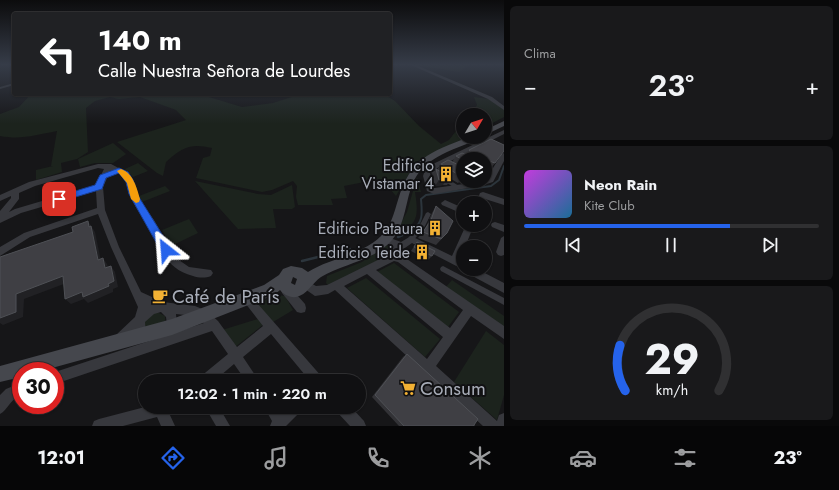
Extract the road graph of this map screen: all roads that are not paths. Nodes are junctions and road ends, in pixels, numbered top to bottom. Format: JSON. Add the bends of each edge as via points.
{"nodes":[{"id":1,"x":11,"y":85,"type":"edge"},
{"id":2,"x":459,"y":85,"type":"edge"},
{"id":3,"x":0,"y":88,"type":"edge"},
{"id":4,"x":504,"y":108,"type":"edge"},
{"id":5,"x":504,"y":124,"type":"edge"},
{"id":6,"x":492,"y":130,"type":"edge"},
{"id":7,"x":504,"y":132,"type":"edge"},
{"id":8,"x":461,"y":144,"type":"edge"},
{"id":9,"x":465,"y":152,"type":"edge"},
{"id":10,"x":504,"y":155,"type":"edge"},
{"id":11,"x":456,"y":156,"type":"edge"},
{"id":12,"x":444,"y":162,"type":"junction"},
{"id":13,"x":109,"y":166,"type":"junction"},
{"id":14,"x":450,"y":166,"type":"edge"},
{"id":15,"x":119,"y":170,"type":"junction"},
{"id":16,"x":425,"y":170,"type":"junction"},
{"id":17,"x":492,"y":173,"type":"edge"},
{"id":18,"x":103,"y":176,"type":"junction"},
{"id":19,"x":456,"y":186,"type":"edge"},
{"id":20,"x":99,"y":187,"type":"junction"},
{"id":21,"x":456,"y":187,"type":"edge"},
{"id":22,"x":14,"y":192,"type":"junction"},
{"id":23,"x":0,"y":198,"type":"edge"},
{"id":24,"x":492,"y":198,"type":"edge"},
{"id":25,"x":504,"y":202,"type":"edge"},
{"id":26,"x":445,"y":203,"type":"dead end"},
{"id":27,"x":11,"y":206,"type":"junction"},
{"id":28,"x":456,"y":208,"type":"edge"},
{"id":29,"x":101,"y":210,"type":"junction"},
{"id":30,"x":18,"y":211,"type":"junction"},
{"id":31,"x":428,"y":214,"type":"dead end"},
{"id":32,"x":0,"y":218,"type":"edge"},
{"id":33,"x":495,"y":225,"type":"dead end"},
{"id":34,"x":504,"y":229,"type":"edge"},
{"id":35,"x":467,"y":232,"type":"edge"},
{"id":36,"x":386,"y":239,"type":"junction"},
{"id":37,"x":412,"y":239,"type":"junction"},
{"id":38,"x":504,"y":240,"type":"edge"},
{"id":39,"x":398,"y":245,"type":"junction"},
{"id":40,"x":0,"y":252,"type":"edge"},
{"id":41,"x":501,"y":252,"type":"dead end"},
{"id":42,"x":393,"y":257,"type":"junction"},
{"id":43,"x":454,"y":261,"type":"joint"},
{"id":44,"x":368,"y":269,"type":"junction"},
{"id":45,"x":443,"y":269,"type":"dead end"},
{"id":46,"x":208,"y":273,"type":"dead end"},
{"id":47,"x":481,"y":276,"type":"edge"},
{"id":48,"x":296,"y":285,"type":"junction"},
{"id":49,"x":332,"y":287,"type":"junction"},
{"id":50,"x":504,"y":288,"type":"edge"},
{"id":51,"x":139,"y":296,"type":"junction"},
{"id":52,"x":247,"y":299,"type":"junction"},
{"id":53,"x":504,"y":302,"type":"edge"},
{"id":54,"x":162,"y":307,"type":"junction"},
{"id":55,"x":470,"y":309,"type":"junction"},
{"id":56,"x":302,"y":310,"type":"dead end"},
{"id":57,"x":140,"y":318,"type":"junction"},
{"id":58,"x":208,"y":320,"type":"junction"},
{"id":59,"x":172,"y":327,"type":"junction"},
{"id":60,"x":271,"y":327,"type":"junction"},
{"id":61,"x":504,"y":334,"type":"edge"},
{"id":62,"x":140,"y":336,"type":"junction"},
{"id":63,"x":451,"y":336,"type":"junction"},
{"id":64,"x":116,"y":342,"type":"junction"},
{"id":65,"x":235,"y":355,"type":"junction"},
{"id":66,"x":428,"y":368,"type":"junction"},
{"id":67,"x":0,"y":374,"type":"edge"},
{"id":68,"x":212,"y":374,"type":"edge"},
{"id":69,"x":248,"y":374,"type":"edge"},
{"id":70,"x":312,"y":374,"type":"edge"},
{"id":71,"x":64,"y":375,"type":"edge"},
{"id":72,"x":12,"y":392,"type":"edge"},
{"id":73,"x":0,"y":407,"type":"edge"},
{"id":74,"x":145,"y":414,"type":"edge"},
{"id":75,"x":165,"y":414,"type":"edge"},
{"id":76,"x":216,"y":414,"type":"edge"},
{"id":77,"x":274,"y":414,"type":"edge"},
{"id":78,"x":288,"y":414,"type":"edge"},
{"id":79,"x":348,"y":414,"type":"edge"},
{"id":80,"x":504,"y":420,"type":"edge"},
{"id":81,"x":113,"y":424,"type":"edge"},
{"id":82,"x":279,"y":424,"type":"edge"},
{"id":83,"x":99,"y":426,"type":"edge"},
{"id":84,"x":168,"y":426,"type":"edge"},
{"id":85,"x":223,"y":426,"type":"edge"},
{"id":86,"x":359,"y":426,"type":"edge"},
{"id":87,"x":493,"y":426,"type":"edge"},
{"id":88,"x":502,"y":426,"type":"edge"}],
"edges":[{"from":1,"to":3,"type":"street"},
{"from":2,"to":4,"type":"street","via":[[490,98]]},
{"from":5,"to":6,"type":"main road"},
{"from":7,"to":9,"type":"street","via":[[488,143]]},
{"from":8,"to":16,"type":"main road","via":[[426,160]]},
{"from":10,"to":17,"type":"street"},
{"from":11,"to":12,"type":"street"},
{"from":12,"to":14,"type":"street"},
{"from":12,"to":16,"type":"street"},
{"from":13,"to":15,"type":"street"},
{"from":13,"to":18,"type":"street"},
{"from":13,"to":22,"type":"street","via":[[91,168],[32,184]]},
{"from":15,"to":18,"type":"street"},
{"from":15,"to":46,"type":"street","via":[[126,174],[133,194],[170,258],[181,269],[195,274]]},
{"from":16,"to":19,"type":"street"},
{"from":16,"to":21,"type":"street","via":[[430,189]]},
{"from":16,"to":36,"type":"main road","via":[[409,185],[399,214]]},
{"from":18,"to":20,"type":"street"},
{"from":20,"to":29,"type":"street"},
{"from":20,"to":30,"type":"street"},
{"from":22,"to":23,"type":"street"},
{"from":22,"to":27,"type":"street","via":[[15,199]]},
{"from":24,"to":25,"type":"street"},
{"from":26,"to":28,"type":"street"},
{"from":27,"to":30,"type":"street"},
{"from":27,"to":32,"type":"street"},
{"from":29,"to":40,"type":"street","via":[[27,235]]},
{"from":29,"to":51,"type":"street","via":[[127,274]]},
{"from":30,"to":32,"type":"street"},
{"from":31,"to":37,"type":"street","via":[[424,224]]},
{"from":33,"to":34,"type":"street"},
{"from":35,"to":43,"type":"street"},
{"from":36,"to":39,"type":"street"},
{"from":36,"to":48,"type":"main road"},
{"from":37,"to":39,"type":"street","via":[[402,246]]},
{"from":37,"to":43,"type":"street"},
{"from":38,"to":41,"type":"street"},
{"from":39,"to":42,"type":"street","via":[[397,254]]},
{"from":42,"to":44,"type":"street"},
{"from":42,"to":55,"type":"street","via":[[400,258]]},
{"from":44,"to":49,"type":"street"},
{"from":44,"to":63,"type":"street"},
{"from":45,"to":53,"type":"street"},
{"from":47,"to":50,"type":"street"},
{"from":48,"to":49,"type":"street","via":[[320,294]]},
{"from":48,"to":52,"type":"main road","via":[[269,290]]},
{"from":48,"to":56,"type":"street"},
{"from":49,"to":66,"type":"street"},
{"from":51,"to":54,"type":"street"},
{"from":51,"to":57,"type":"street","via":[[143,307]]},
{"from":52,"to":58,"type":"main road"},
{"from":52,"to":60,"type":"street"},
{"from":54,"to":57,"type":"street","via":[[151,309]]},
{"from":54,"to":58,"type":"street","via":[[195,311]]},
{"from":54,"to":59,"type":"street","via":[[170,314]]},
{"from":55,"to":61,"type":"street"},
{"from":55,"to":63,"type":"street"},
{"from":57,"to":62,"type":"street"},
{"from":57,"to":64,"type":"street"},
{"from":58,"to":59,"type":"main road"},
{"from":58,"to":65,"type":"street"},
{"from":58,"to":71,"type":"street"},
{"from":59,"to":62,"type":"main road"},
{"from":60,"to":65,"type":"street"},
{"from":60,"to":70,"type":"street"},
{"from":62,"to":64,"type":"main road"},
{"from":63,"to":66,"type":"street"},
{"from":64,"to":67,"type":"main road"},
{"from":65,"to":68,"type":"street"},
{"from":65,"to":69,"type":"street"},
{"from":66,"to":87,"type":"street"},
{"from":72,"to":73,"type":"street","via":[[4,398]]},
{"from":74,"to":81,"type":"street"},
{"from":75,"to":84,"type":"street"},
{"from":76,"to":85,"type":"street"},
{"from":77,"to":82,"type":"street"},
{"from":78,"to":82,"type":"street"},
{"from":79,"to":86,"type":"street"},
{"from":80,"to":88,"type":"street"},
{"from":81,"to":83,"type":"street"}]}
